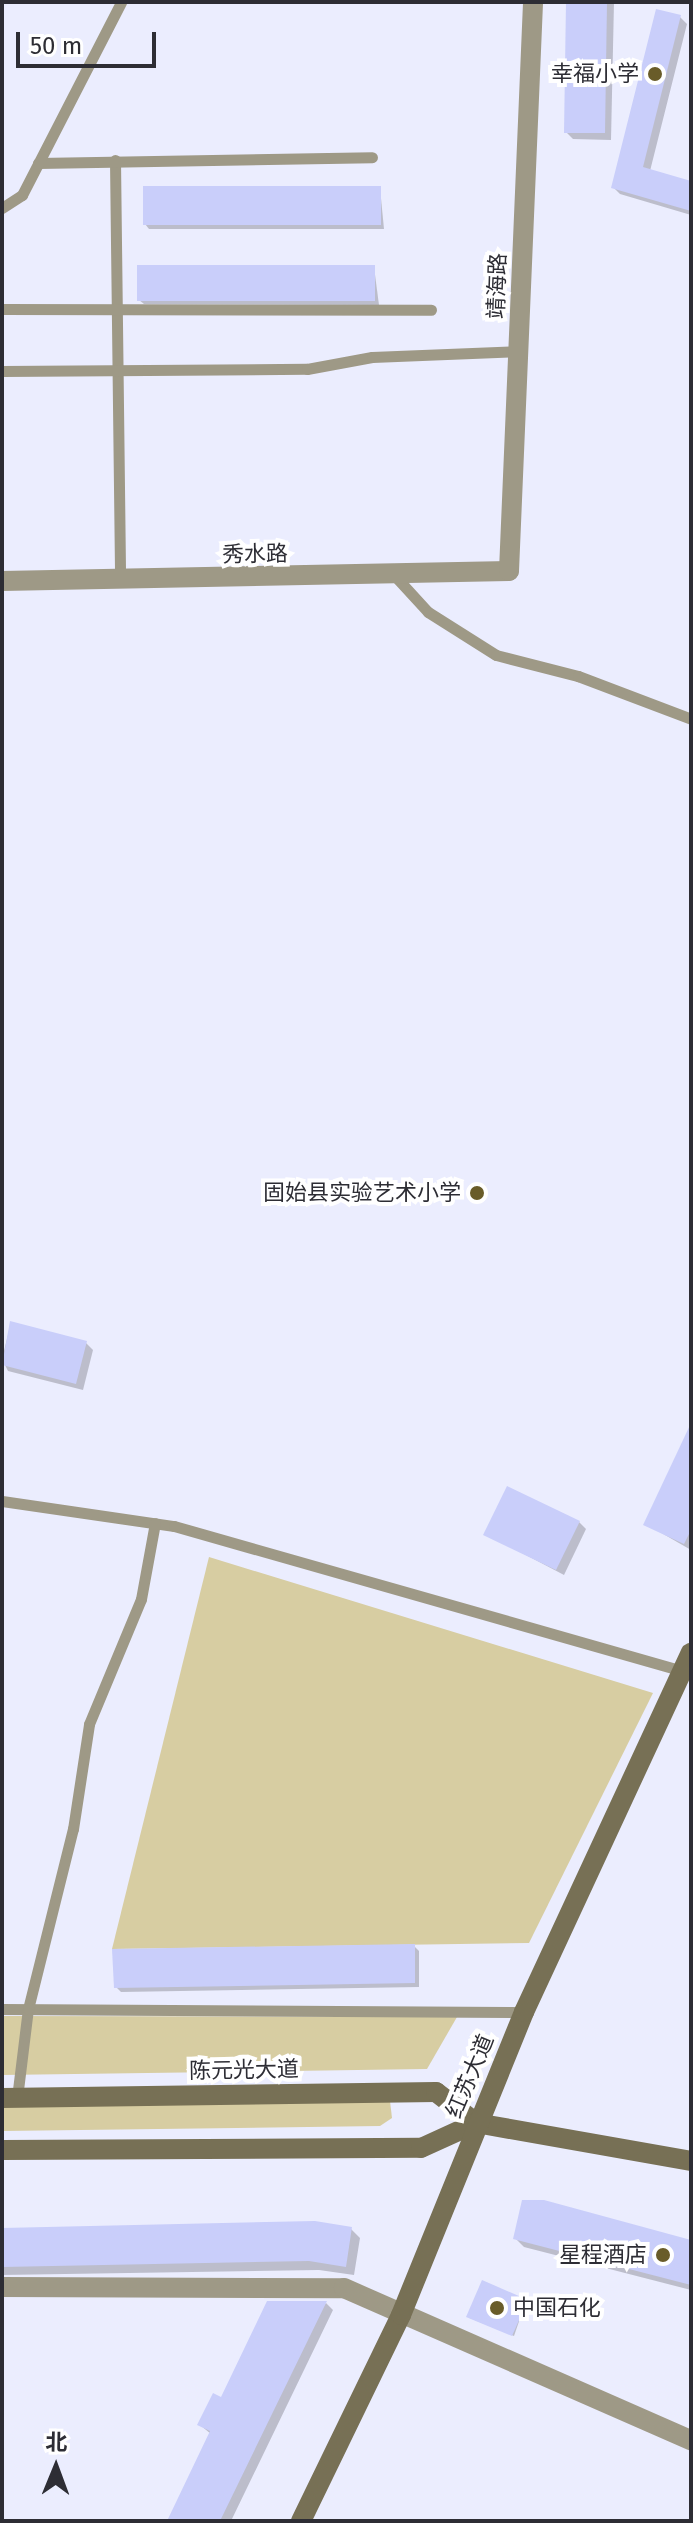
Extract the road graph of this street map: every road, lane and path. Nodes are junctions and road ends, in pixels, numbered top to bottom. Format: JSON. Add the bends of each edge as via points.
{"nodes":[{"id":1,"x":121,"y":2,"type":"edge"},
{"id":2,"x":533,"y":2,"type":"edge"},
{"id":3,"x":372,"y":157,"type":"dead end"},
{"id":4,"x":115,"y":160,"type":"junction"},
{"id":5,"x":38,"y":163,"type":"junction"},
{"id":6,"x":2,"y":208,"type":"edge"},
{"id":7,"x":2,"y":309,"type":"edge"},
{"id":8,"x":117,"y":310,"type":"junction"},
{"id":9,"x":431,"y":310,"type":"dead end"},
{"id":10,"x":519,"y":351,"type":"junction"},
{"id":11,"x":2,"y":371,"type":"edge"},
{"id":12,"x":117,"y":371,"type":"junction"},
{"id":13,"x":509,"y":571,"type":"joint"},
{"id":14,"x":395,"y":576,"type":"junction"},
{"id":15,"x":120,"y":580,"type":"junction"},
{"id":16,"x":2,"y":581,"type":"edge"},
{"id":17,"x":691,"y":719,"type":"edge"},
{"id":18,"x":2,"y":1501,"type":"edge"},
{"id":19,"x":155,"y":1523,"type":"junction"},
{"id":20,"x":687,"y":1662,"type":"edge"},
{"id":21,"x":2,"y":2009,"type":"edge"},
{"id":22,"x":28,"y":2009,"type":"junction"},
{"id":23,"x":524,"y":2012,"type":"junction"},
{"id":24,"x":10,"y":2098,"type":"edge"},
{"id":25,"x":476,"y":2123,"type":"junction"},
{"id":26,"x":2,"y":2150,"type":"edge"},
{"id":27,"x":691,"y":2161,"type":"edge"},
{"id":28,"x":2,"y":2287,"type":"edge"},
{"id":29,"x":401,"y":2315,"type":"junction"},
{"id":30,"x":691,"y":2440,"type":"edge"},
{"id":31,"x":301,"y":2521,"type":"edge"}],
"edges":[{"from":1,"to":5,"type":"lane"},
{"from":2,"to":10,"type":"street","name":"靖海路"},
{"from":3,"to":4,"type":"lane"},
{"from":4,"to":5,"type":"lane"},
{"from":4,"to":8,"type":"lane"},
{"from":5,"to":6,"type":"lane","via":[[22,195]]},
{"from":7,"to":8,"type":"lane"},
{"from":8,"to":9,"type":"lane"},
{"from":8,"to":12,"type":"lane"},
{"from":10,"to":12,"type":"lane","via":[[372,357],[307,369]]},
{"from":10,"to":13,"type":"street","name":"靖海路"},
{"from":11,"to":12,"type":"lane"},
{"from":12,"to":15,"type":"lane"},
{"from":13,"to":14,"type":"street","name":"秀水路"},
{"from":14,"to":15,"type":"street","name":"秀水路"},
{"from":14,"to":17,"type":"lane","via":[[428,612],[496,655],[578,676]]},
{"from":15,"to":16,"type":"street","name":"秀水路"},
{"from":18,"to":19,"type":"lane"},
{"from":19,"to":20,"type":"lane"},
{"from":19,"to":22,"type":"lane","via":[[141,1599],[89,1724],[73,1829]]},
{"from":20,"to":23,"type":"main road","name":"红苏大道"},
{"from":21,"to":22,"type":"lane"},
{"from":22,"to":23,"type":"lane"},
{"from":22,"to":24,"type":"lane"},
{"from":23,"to":25,"type":"main road","name":"红苏大道"},
{"from":24,"to":25,"type":"main road","name":"陈元光大道","via":[[436,2092]]},
{"from":25,"to":26,"type":"main road","via":[[421,2148]]},
{"from":25,"to":27,"type":"main road","name":"陈元光大道"},
{"from":25,"to":29,"type":"main road","name":"红苏大道"},
{"from":28,"to":29,"type":"street","via":[[344,2288]]},
{"from":29,"to":30,"type":"street"},
{"from":29,"to":31,"type":"main road","name":"红苏大道"}]}
